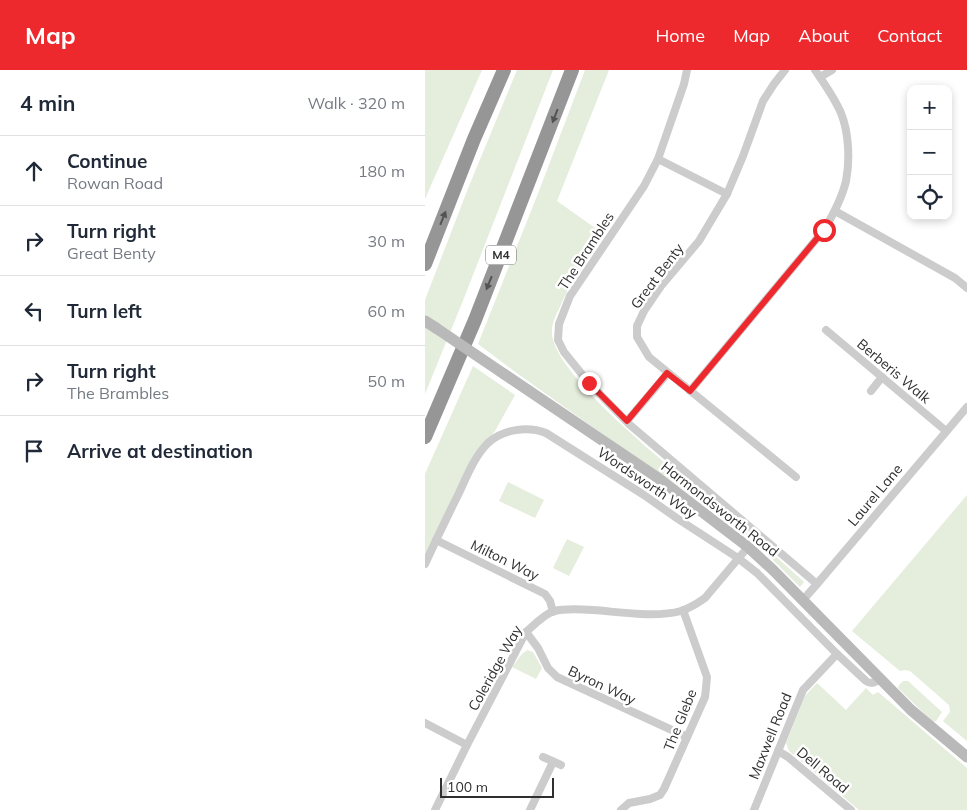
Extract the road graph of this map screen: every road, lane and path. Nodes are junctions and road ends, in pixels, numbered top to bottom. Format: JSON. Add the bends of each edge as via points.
{"nodes":[{"id":1,"x":504,"y":70,"type":"edge"},
{"id":2,"x":572,"y":70,"type":"edge"},
{"id":3,"x":687,"y":70,"type":"edge"},
{"id":4,"x":785,"y":70,"type":"edge"},
{"id":5,"x":815,"y":70,"type":"edge"},
{"id":6,"x":832,"y":70,"type":"edge"},
{"id":7,"x":820,"y":77,"type":"junction"},
{"id":8,"x":658,"y":159,"type":"junction"},
{"id":9,"x":727,"y":194,"type":"junction"},
{"id":10,"x":835,"y":211,"type":"junction"},
{"id":11,"x":425,"y":264,"type":"edge"},
{"id":12,"x":967,"y":288,"type":"edge"},
{"id":13,"x":425,"y":321,"type":"edge"},
{"id":14,"x":826,"y":330,"type":"dead end"},
{"id":15,"x":667,"y":373,"type":"junction"},
{"id":16,"x":882,"y":377,"type":"junction"},
{"id":17,"x":690,"y":391,"type":"junction"},
{"id":18,"x":871,"y":391,"type":"dead end"},
{"id":19,"x":967,"y":407,"type":"edge"},
{"id":20,"x":627,"y":421,"type":"junction"},
{"id":21,"x":946,"y":431,"type":"junction"},
{"id":22,"x":425,"y":437,"type":"edge"},
{"id":23,"x":796,"y":478,"type":"dead end"},
{"id":24,"x":436,"y":540,"type":"junction"},
{"id":25,"x":748,"y":547,"type":"junction"},
{"id":26,"x":738,"y":558,"type":"junction"},
{"id":27,"x":425,"y":564,"type":"edge"},
{"id":28,"x":817,"y":584,"type":"junction"},
{"id":29,"x":803,"y":600,"type":"junction"},
{"id":30,"x":683,"y":610,"type":"junction"},
{"id":31,"x":553,"y":612,"type":"junction"},
{"id":32,"x":526,"y":632,"type":"junction"},
{"id":33,"x":837,"y":654,"type":"junction"},
{"id":34,"x":880,"y":679,"type":"junction"},
{"id":35,"x":425,"y":723,"type":"edge"},
{"id":36,"x":687,"y":737,"type":"junction"},
{"id":37,"x":467,"y":745,"type":"junction"},
{"id":38,"x":778,"y":751,"type":"junction"},
{"id":39,"x":543,"y":757,"type":"dead end"},
{"id":40,"x":967,"y":757,"type":"edge"},
{"id":41,"x":553,"y":762,"type":"junction"},
{"id":42,"x":561,"y":765,"type":"dead end"},
{"id":43,"x":435,"y":810,"type":"edge"},
{"id":44,"x":530,"y":810,"type":"edge"},
{"id":45,"x":621,"y":810,"type":"edge"},
{"id":46,"x":754,"y":810,"type":"edge"},
{"id":47,"x":851,"y":810,"type":"edge"}],
"edges":[{"from":11,"to":1,"type":"highway","one_way":true},
{"from":2,"to":22,"type":"highway","number":"M4","one_way":true,"via":[[482,302]]},
{"from":3,"to":8,"type":"street","name":"The Brambles"},
{"from":4,"to":9,"type":"street","name":"Great Benty","via":[[763,101]]},
{"from":5,"to":7,"type":"street"},
{"from":6,"to":7,"type":"street"},
{"from":7,"to":10,"type":"street","via":[[841,112],[847,132],[846,181]]},
{"from":8,"to":9,"type":"street"},
{"from":8,"to":20,"type":"street","name":"The Brambles","via":[[644,186],[571,296],[558,332],[564,352]]},
{"from":9,"to":15,"type":"street","name":"Great Benty","via":[[699,241],[661,286],[637,326],[637,337],[649,357]]},
{"from":10,"to":12,"type":"street","via":[[955,278]]},
{"from":10,"to":17,"type":"street","via":[[824,230]]},
{"from":13,"to":25,"type":"street","name":"Harmondsworth Road","bridge":true,"via":[[658,478]]},
{"from":14,"to":16,"type":"street","name":"Berberis Walk"},
{"from":15,"to":17,"type":"street","name":"Great Benty"},
{"from":15,"to":20,"type":"street"},
{"from":16,"to":18,"type":"street"},
{"from":16,"to":21,"type":"street","name":"Berberis Walk"},
{"from":17,"to":23,"type":"street","name":"Great Benty"},
{"from":19,"to":21,"type":"street","name":"Laurel Lane"},
{"from":20,"to":28,"type":"street","name":"The Brambles"},
{"from":21,"to":28,"type":"street","name":"Laurel Lane"},
{"from":24,"to":26,"type":"street","name":"Wordsworth Way","via":[[474,461],[488,443],[519,429],[537,429],[609,472]]},
{"from":24,"to":27,"type":"street","name":"Wordsworth Way"},
{"from":24,"to":31,"type":"street","name":"Milton Way","via":[[545,594]]},
{"from":25,"to":26,"type":"street","name":"Coleridge Way"},
{"from":25,"to":29,"type":"street","name":"Harmondsworth Road"},
{"from":26,"to":30,"type":"street","name":"Coleridge Way","via":[[705,598]]},
{"from":26,"to":33,"type":"street","name":"Wordsworth Way"},
{"from":28,"to":29,"type":"street","name":"Laurel Lane"},
{"from":29,"to":34,"type":"street","name":"Harmondsworth Road"},
{"from":30,"to":31,"type":"street","name":"Coleridge Way","via":[[661,615],[585,609]]},
{"from":30,"to":36,"type":"street","name":"The Glebe","via":[[707,678],[705,697]]},
{"from":31,"to":32,"type":"street","name":"Coleridge Way"},
{"from":32,"to":36,"type":"street","name":"Byron Way","via":[[557,677]]},
{"from":32,"to":37,"type":"street","name":"Coleridge Way"},
{"from":33,"to":34,"type":"street","name":"Wordsworth Way","via":[[868,683]]},
{"from":33,"to":38,"type":"street","name":"Maxwell Road","via":[[803,690]]},
{"from":34,"to":40,"type":"street","name":"Harmondsworth Road"},
{"from":35,"to":37,"type":"street"},
{"from":36,"to":45,"type":"street","name":"The Glebe","via":[[660,796],[629,803]]},
{"from":37,"to":43,"type":"street","name":"Coleridge Way"},
{"from":38,"to":46,"type":"street","name":"Maxwell Road"},
{"from":38,"to":47,"type":"street","name":"Dell Road"},
{"from":39,"to":41,"type":"street"},
{"from":41,"to":42,"type":"street"},
{"from":41,"to":44,"type":"street"}]}
